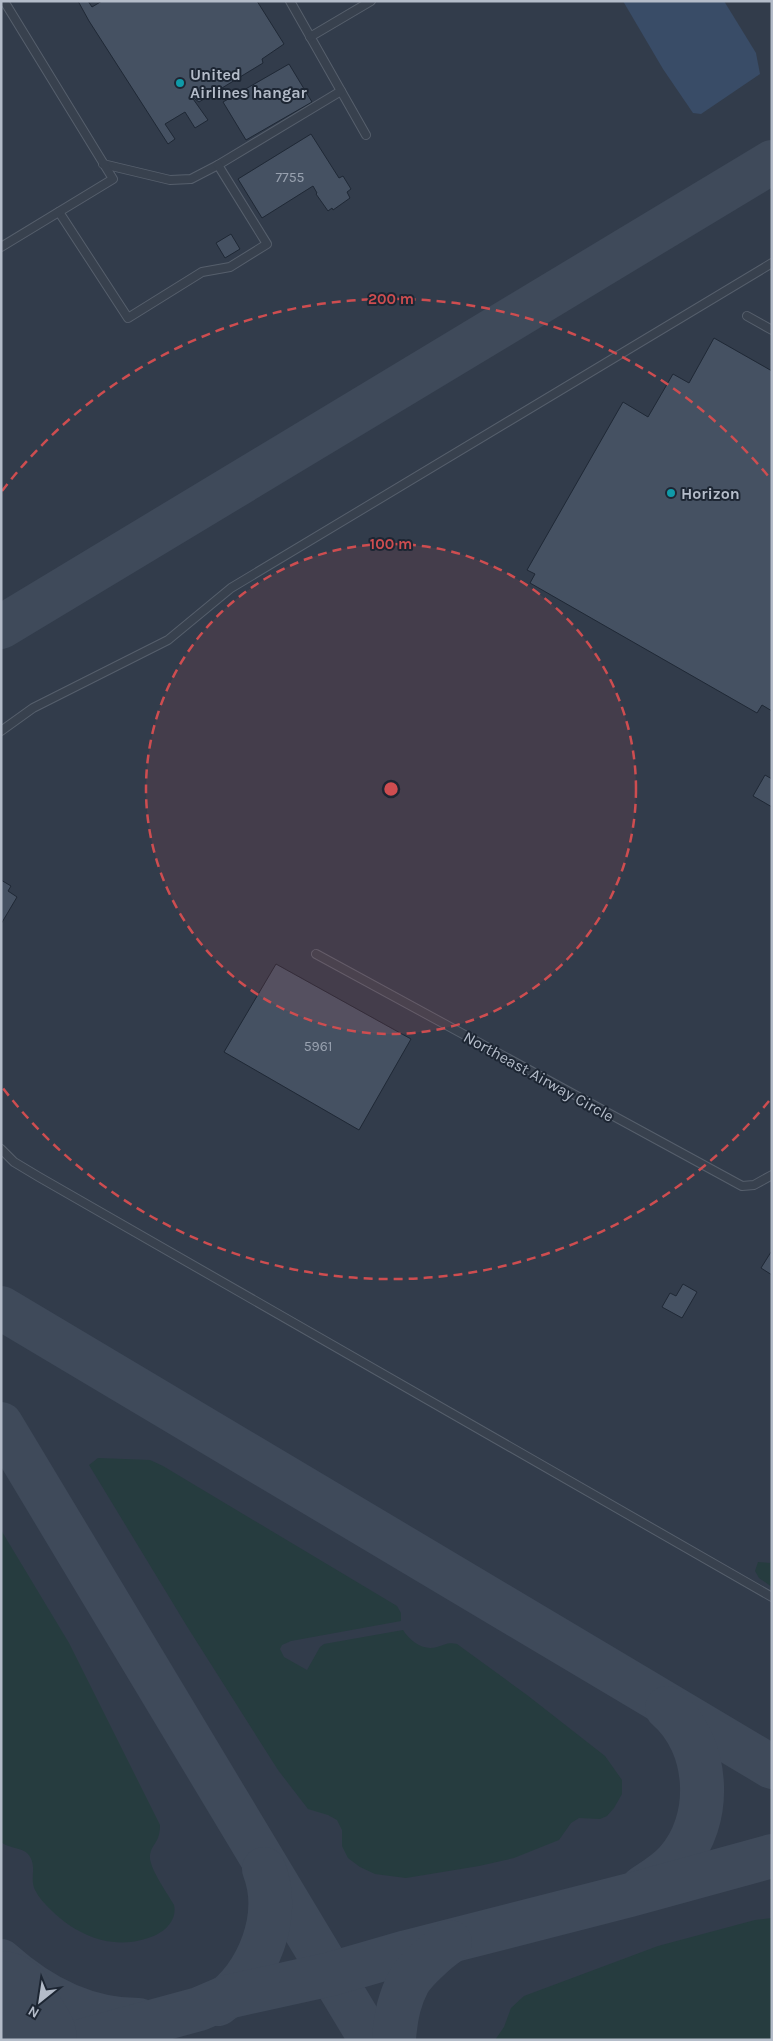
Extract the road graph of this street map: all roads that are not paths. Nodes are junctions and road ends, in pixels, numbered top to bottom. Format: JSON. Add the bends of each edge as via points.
{"nodes":[{"id":1,"x":4,"y":1,"type":"edge"},
{"id":2,"x":290,"y":1,"type":"edge"},
{"id":3,"x":371,"y":1,"type":"edge"},
{"id":4,"x":310,"y":37,"type":"junction"},
{"id":5,"x":341,"y":90,"type":"junction"},
{"id":6,"x":366,"y":135,"type":"dead end"},
{"id":7,"x":103,"y":164,"type":"junction"},
{"id":8,"x":218,"y":165,"type":"junction"},
{"id":9,"x":59,"y":212,"type":"junction"},
{"id":10,"x":1,"y":247,"type":"edge"},
{"id":11,"x":772,"y":263,"type":"edge"},
{"id":12,"x":747,"y":316,"type":"dead end"},
{"id":13,"x":772,"y":330,"type":"edge"},
{"id":14,"x":1,"y":731,"type":"edge"},
{"id":15,"x":316,"y":954,"type":"dead end"},
{"id":16,"x":1,"y":1149,"type":"edge"},
{"id":17,"x":772,"y":1175,"type":"edge"},
{"id":18,"x":772,"y":1597,"type":"edge"}],
"edges":[{"from":1,"to":7,"type":"lane"},
{"from":2,"to":4,"type":"lane"},
{"from":3,"to":4,"type":"lane"},
{"from":4,"to":5,"type":"lane"},
{"from":5,"to":6,"type":"lane"},
{"from":5,"to":8,"type":"lane"},
{"from":7,"to":8,"type":"lane","via":[[170,180],[191,179]]},
{"from":7,"to":9,"type":"lane","via":[[112,180]]},
{"from":8,"to":9,"type":"lane","via":[[267,244],[230,267],[202,272],[128,318]]},
{"from":9,"to":10,"type":"lane"},
{"from":11,"to":14,"type":"lane","via":[[231,588],[168,640],[33,708]]},
{"from":12,"to":13,"type":"lane"},
{"from":15,"to":17,"type":"lane","name":"Northeast Airway Circle","via":[[742,1186],[754,1185]]},
{"from":16,"to":18,"type":"lane","via":[[14,1162],[39,1177]]}]}
